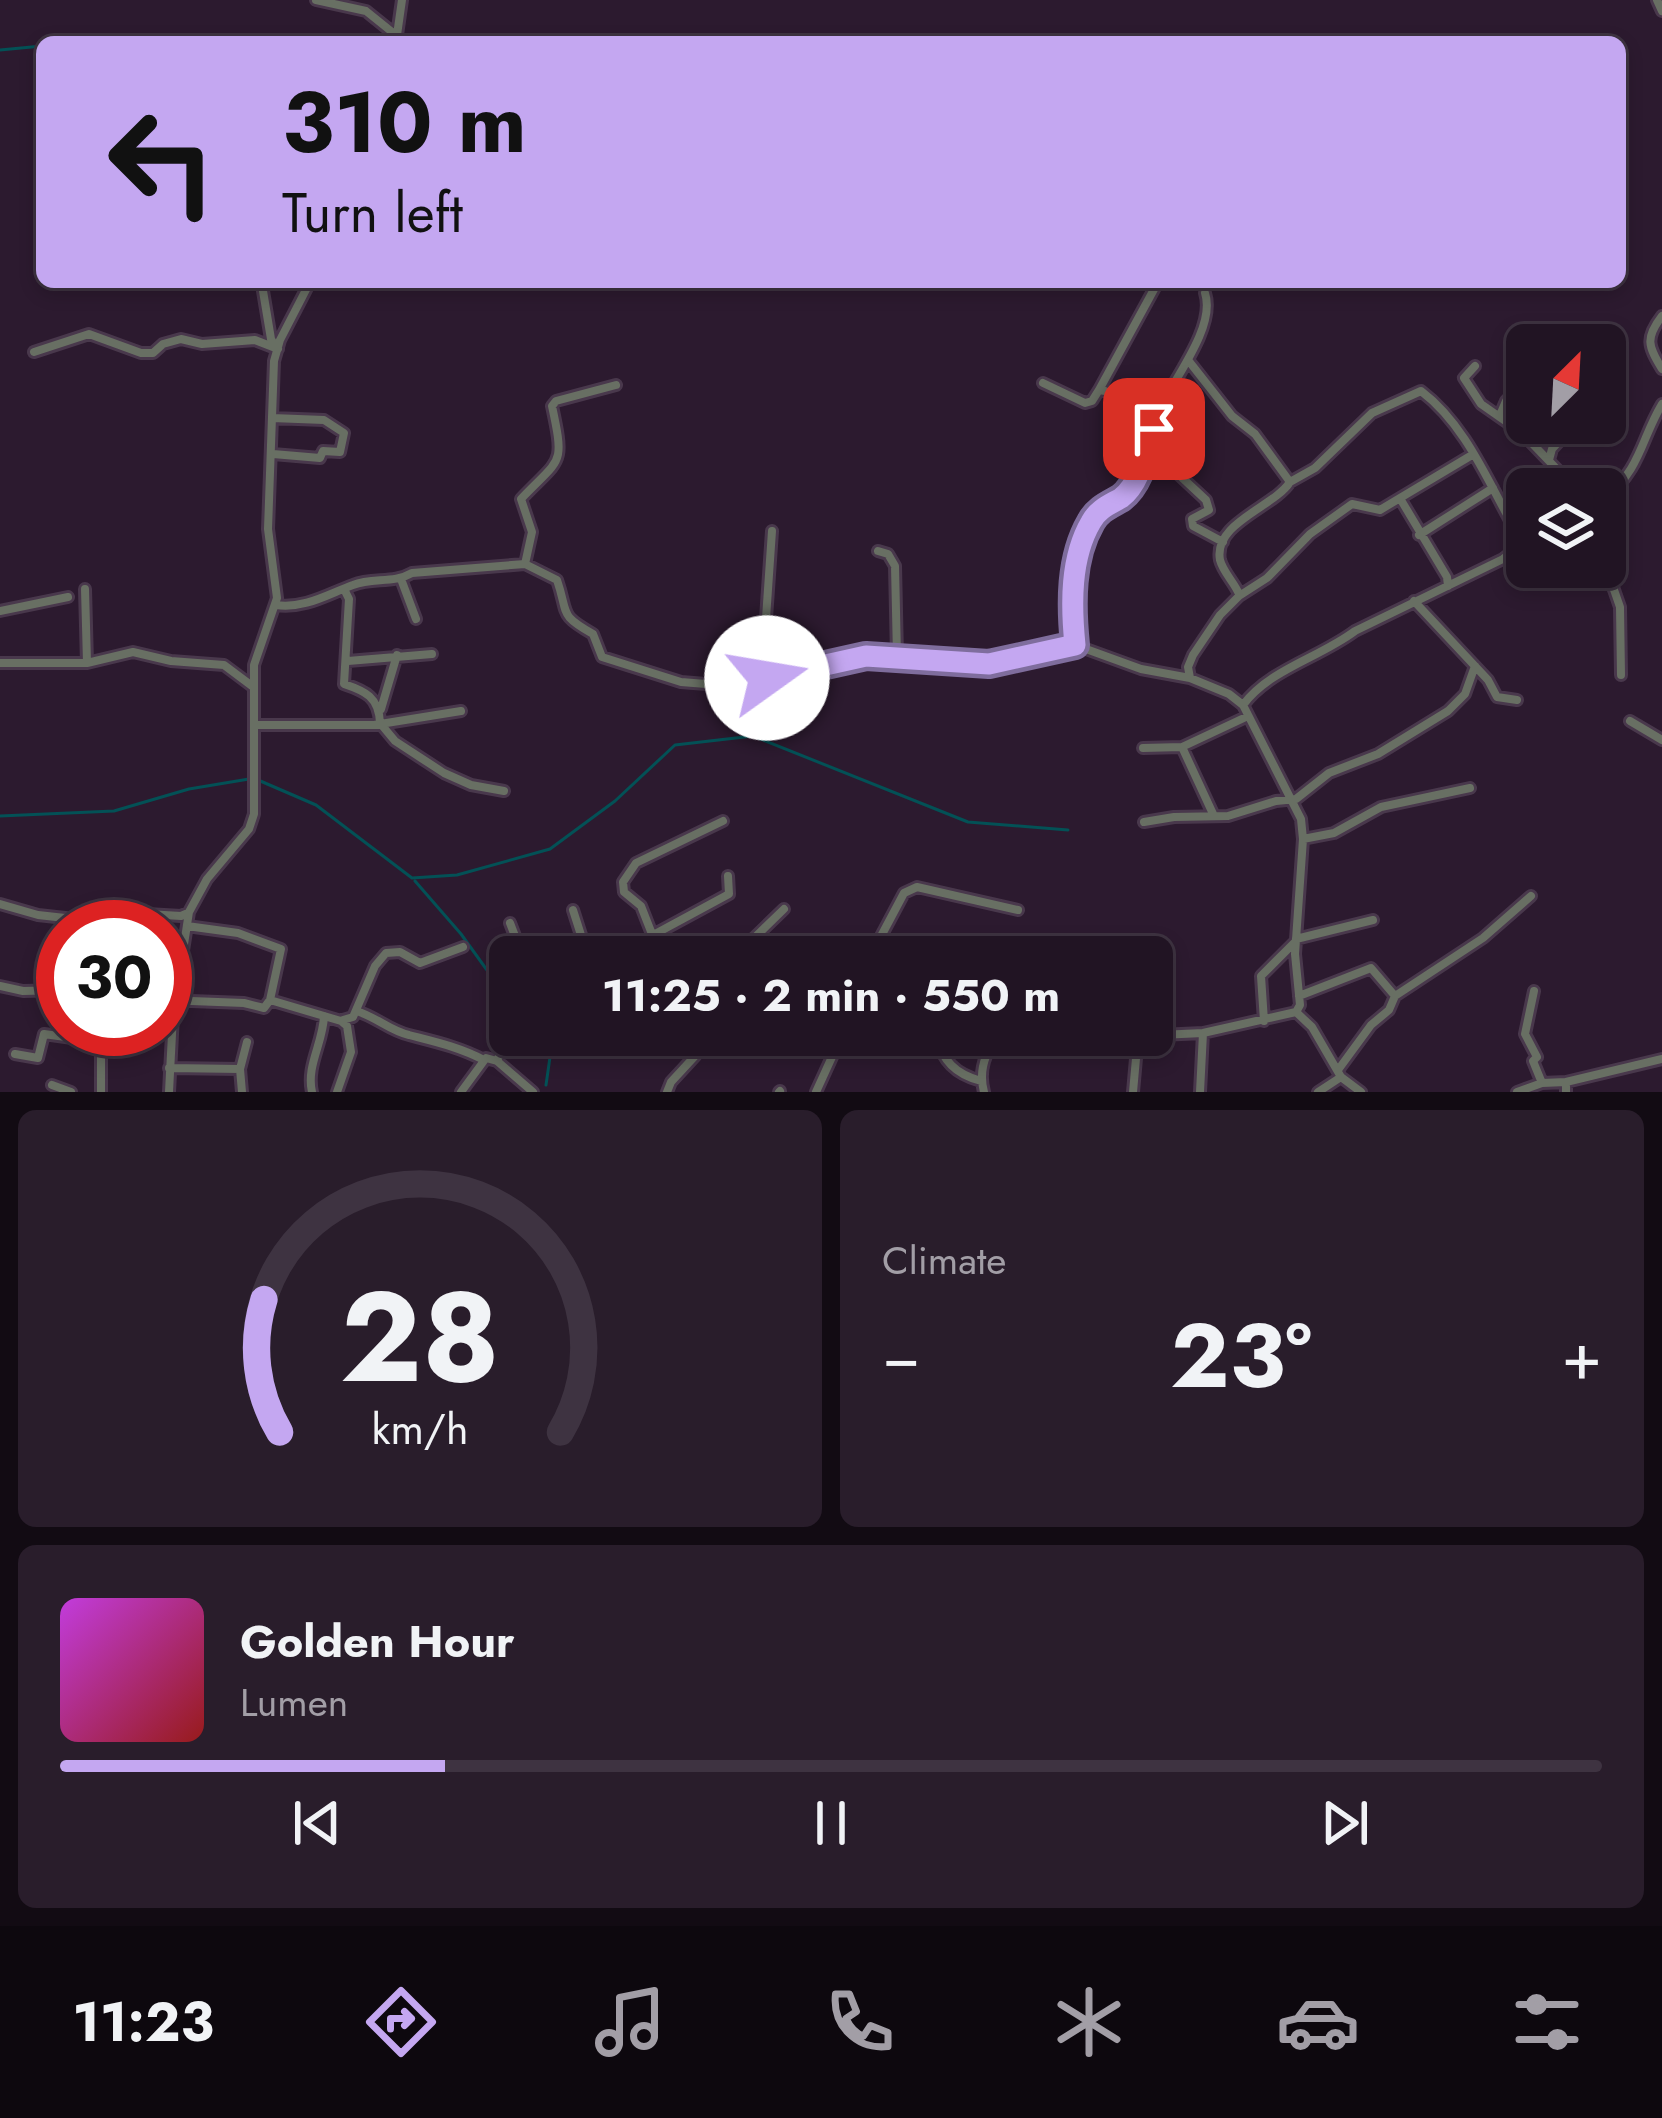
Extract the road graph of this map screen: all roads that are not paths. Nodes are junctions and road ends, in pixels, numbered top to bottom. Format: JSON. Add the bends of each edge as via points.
{"nodes":[{"id":1,"x":316,"y":0,"type":"edge"},
{"id":2,"x":402,"y":0,"type":"edge"},
{"id":3,"x":1657,"y":0,"type":"edge"},
{"id":4,"x":1662,"y":11,"type":"edge"},
{"id":5,"x":393,"y":36,"type":"edge"},
{"id":6,"x":396,"y":36,"type":"edge"},
{"id":7,"x":307,"y":288,"type":"edge"},
{"id":8,"x":1155,"y":288,"type":"edge"},
{"id":9,"x":263,"y":290,"type":"dead end"},
{"id":10,"x":1205,"y":293,"type":"dead end"},
{"id":11,"x":1662,"y":316,"type":"edge"},
{"id":12,"x":278,"y":349,"type":"junction"},
{"id":13,"x":34,"y":352,"type":"dead end"},
{"id":14,"x":1188,"y":360,"type":"junction"},
{"id":15,"x":1475,"y":366,"type":"dead end"},
{"id":16,"x":1662,"y":369,"type":"edge"},
{"id":17,"x":1043,"y":382,"type":"dead end"},
{"id":18,"x":616,"y":385,"type":"dead end"},
{"id":19,"x":1100,"y":391,"type":"junction"},
{"id":20,"x":1506,"y":401,"type":"edge"},
{"id":21,"x":1662,"y":404,"type":"edge"},
{"id":22,"x":1500,"y":415,"type":"junction"},
{"id":23,"x":272,"y":418,"type":"junction"},
{"id":24,"x":1154,"y":420,"type":"junction"},
{"id":25,"x":1557,"y":444,"type":"edge"},
{"id":26,"x":1148,"y":446,"type":"junction"},
{"id":27,"x":273,"y":454,"type":"junction"},
{"id":28,"x":1472,"y":455,"type":"junction"},
{"id":29,"x":1549,"y":462,"type":"junction"},
{"id":30,"x":1555,"y":468,"type":"edge"},
{"id":31,"x":1626,"y":477,"type":"edge"},
{"id":32,"x":1290,"y":482,"type":"junction"},
{"id":33,"x":1493,"y":488,"type":"junction"},
{"id":34,"x":1401,"y":500,"type":"junction"},
{"id":35,"x":1506,"y":510,"type":"edge"},
{"id":36,"x":772,"y":531,"type":"dead end"},
{"id":37,"x":1419,"y":535,"type":"junction"},
{"id":38,"x":1222,"y":542,"type":"junction"},
{"id":39,"x":878,"y":551,"type":"dead end"},
{"id":40,"x":1506,"y":557,"type":"edge"},
{"id":41,"x":525,"y":564,"type":"junction"},
{"id":42,"x":401,"y":579,"type":"junction"},
{"id":43,"x":1448,"y":586,"type":"junction"},
{"id":44,"x":1613,"y":588,"type":"edge"},
{"id":45,"x":85,"y":589,"type":"dead end"},
{"id":46,"x":344,"y":590,"type":"junction"},
{"id":47,"x":1239,"y":596,"type":"junction"},
{"id":48,"x":68,"y":597,"type":"dead end"},
{"id":49,"x":1414,"y":601,"type":"junction"},
{"id":50,"x":276,"y":605,"type":"junction"},
{"id":51,"x":0,"y":611,"type":"edge"},
{"id":52,"x":416,"y":619,"type":"dead end"},
{"id":53,"x":1075,"y":645,"type":"junction"},
{"id":54,"x":397,"y":654,"type":"junction"},
{"id":55,"x":432,"y":654,"type":"dead end"},
{"id":56,"x":897,"y":656,"type":"junction"},
{"id":57,"x":1,"y":660,"type":"edge"},
{"id":58,"x":348,"y":661,"type":"junction"},
{"id":59,"x":87,"y":663,"type":"junction"},
{"id":60,"x":1475,"y":666,"type":"junction"},
{"id":61,"x":1621,"y":675,"type":"dead end"},
{"id":62,"x":767,"y":678,"type":"junction"},
{"id":63,"x":1190,"y":678,"type":"junction"},
{"id":64,"x":252,"y":686,"type":"junction"},
{"id":65,"x":1517,"y":700,"type":"dead end"},
{"id":66,"x":1243,"y":705,"type":"junction"},
{"id":67,"x":461,"y":711,"type":"dead end"},
{"id":68,"x":1246,"y":717,"type":"junction"},
{"id":69,"x":380,"y":720,"type":"junction"},
{"id":70,"x":1630,"y":721,"type":"dead end"},
{"id":71,"x":254,"y":725,"type":"junction"},
{"id":72,"x":1662,"y":740,"type":"edge"},
{"id":73,"x":1182,"y":747,"type":"junction"},
{"id":74,"x":1143,"y":748,"type":"dead end"},
{"id":75,"x":1470,"y":788,"type":"dead end"},
{"id":76,"x":504,"y":790,"type":"dead end"},
{"id":77,"x":1291,"y":800,"type":"junction"},
{"id":78,"x":1215,"y":817,"type":"junction"},
{"id":79,"x":723,"y":821,"type":"dead end"},
{"id":80,"x":1144,"y":822,"type":"dead end"},
{"id":81,"x":1304,"y":839,"type":"junction"},
{"id":82,"x":728,"y":876,"type":"dead end"},
{"id":83,"x":1531,"y":896,"type":"dead end"},
{"id":84,"x":0,"y":904,"type":"edge"},
{"id":85,"x":192,"y":906,"type":"edge"},
{"id":86,"x":784,"y":909,"type":"dead end"},
{"id":87,"x":573,"y":910,"type":"dead end"},
{"id":88,"x":1018,"y":910,"type":"dead end"},
{"id":89,"x":36,"y":914,"type":"edge"},
{"id":90,"x":1373,"y":920,"type":"dead end"},
{"id":91,"x":510,"y":923,"type":"dead end"},
{"id":92,"x":192,"y":927,"type":"edge"},
{"id":93,"x":655,"y":934,"type":"joint"},
{"id":94,"x":515,"y":936,"type":"edge"},
{"id":95,"x":581,"y":936,"type":"edge"},
{"id":96,"x":755,"y":936,"type":"edge"},
{"id":97,"x":881,"y":936,"type":"edge"},
{"id":98,"x":1296,"y":940,"type":"junction"},
{"id":99,"x":463,"y":947,"type":"dead end"},
{"id":100,"x":0,"y":986,"type":"edge"},
{"id":101,"x":36,"y":991,"type":"edge"},
{"id":102,"x":1534,"y":991,"type":"dead end"},
{"id":103,"x":1299,"y":996,"type":"junction"},
{"id":104,"x":1395,"y":996,"type":"junction"},
{"id":105,"x":270,"y":1000,"type":"junction"},
{"id":106,"x":192,"y":1001,"type":"edge"},
{"id":107,"x":356,"y":1011,"type":"junction"},
{"id":108,"x":1296,"y":1012,"type":"junction"},
{"id":109,"x":324,"y":1016,"type":"junction"},
{"id":110,"x":341,"y":1021,"type":"junction"},
{"id":111,"x":1264,"y":1021,"type":"junction"},
{"id":112,"x":1203,"y":1033,"type":"junction"},
{"id":113,"x":1173,"y":1034,"type":"edge"},
{"id":114,"x":247,"y":1042,"type":"dead end"},
{"id":115,"x":16,"y":1054,"type":"dead end"},
{"id":116,"x":38,"y":1056,"type":"edge"},
{"id":117,"x":101,"y":1056,"type":"edge"},
{"id":118,"x":169,"y":1056,"type":"edge"},
{"id":119,"x":499,"y":1056,"type":"edge"},
{"id":120,"x":695,"y":1056,"type":"edge"},
{"id":121,"x":832,"y":1056,"type":"edge"},
{"id":122,"x":945,"y":1056,"type":"edge"},
{"id":123,"x":986,"y":1056,"type":"edge"},
{"id":124,"x":1136,"y":1056,"type":"edge"},
{"id":125,"x":1662,"y":1059,"type":"edge"},
{"id":126,"x":484,"y":1060,"type":"junction"},
{"id":127,"x":497,"y":1061,"type":"junction"},
{"id":128,"x":169,"y":1068,"type":"junction"},
{"id":129,"x":240,"y":1069,"type":"junction"},
{"id":130,"x":1340,"y":1073,"type":"junction"},
{"id":131,"x":1542,"y":1083,"type":"junction"},
{"id":132,"x":52,"y":1085,"type":"dead end"},
{"id":133,"x":983,"y":1087,"type":"edge"},
{"id":134,"x":1566,"y":1087,"type":"edge"},
{"id":135,"x":71,"y":1092,"type":"edge"},
{"id":136,"x":101,"y":1092,"type":"edge"},
{"id":137,"x":169,"y":1092,"type":"edge"},
{"id":138,"x":242,"y":1092,"type":"edge"},
{"id":139,"x":312,"y":1092,"type":"edge"},
{"id":140,"x":337,"y":1092,"type":"edge"},
{"id":141,"x":461,"y":1092,"type":"edge"},
{"id":142,"x":533,"y":1092,"type":"edge"},
{"id":143,"x":667,"y":1092,"type":"edge"},
{"id":144,"x":816,"y":1092,"type":"edge"},
{"id":145,"x":1133,"y":1092,"type":"edge"},
{"id":146,"x":1200,"y":1092,"type":"edge"},
{"id":147,"x":1318,"y":1092,"type":"edge"},
{"id":148,"x":1361,"y":1092,"type":"edge"},
{"id":149,"x":1516,"y":1092,"type":"edge"}],
"edges":[{"from":1,"to":5,"type":"street","via":[[366,11]]},
{"from":2,"to":6,"type":"street"},
{"from":3,"to":4,"type":"street"},
{"from":7,"to":12,"type":"street"},
{"from":8,"to":19,"type":"street"},
{"from":9,"to":12,"type":"street"},
{"from":10,"to":14,"type":"street","via":[[1208,314]]},
{"from":11,"to":16,"type":"street","via":[[1648,346]]},
{"from":12,"to":13,"type":"street","via":[[255,340],[181,339],[141,353],[89,334]]},
{"from":12,"to":23,"type":"street"},
{"from":14,"to":24,"type":"street"},
{"from":14,"to":32,"type":"street"},
{"from":15,"to":22,"type":"street","via":[[1464,378],[1467,387]]},
{"from":17,"to":19,"type":"street","via":[[1085,403]]},
{"from":18,"to":41,"type":"street","via":[[552,406],[561,451],[547,478],[521,499],[532,532]]},
{"from":19,"to":24,"type":"street"},
{"from":20,"to":22,"type":"street"},
{"from":21,"to":31,"type":"street"},
{"from":22,"to":29,"type":"street"},
{"from":23,"to":27,"type":"street"},
{"from":23,"to":27,"type":"street","via":[[324,420],[344,433],[340,452],[320,458]]},
{"from":24,"to":26,"type":"street"},
{"from":25,"to":29,"type":"street"},
{"from":26,"to":38,"type":"street","via":[[1206,500],[1209,510],[1193,526]]},
{"from":26,"to":53,"type":"street","via":[[1135,480],[1092,520],[1083,542],[1074,572]]},
{"from":27,"to":50,"type":"street","via":[[268,529]]},
{"from":28,"to":32,"type":"street","via":[[1421,391],[1372,413]]},
{"from":28,"to":33,"type":"street"},
{"from":28,"to":34,"type":"street"},
{"from":29,"to":30,"type":"street"},
{"from":32,"to":38,"type":"street"},
{"from":33,"to":35,"type":"street"},
{"from":33,"to":37,"type":"street"},
{"from":34,"to":37,"type":"street"},
{"from":34,"to":47,"type":"street","via":[[1380,510],[1352,503]]},
{"from":36,"to":62,"type":"street"},
{"from":37,"to":43,"type":"street"},
{"from":38,"to":47,"type":"street","via":[[1222,565]]},
{"from":39,"to":56,"type":"street","via":[[895,566]]},
{"from":40,"to":43,"type":"street"},
{"from":41,"to":42,"type":"street"},
{"from":41,"to":62,"type":"street","via":[[556,580],[570,624],[593,634],[608,661],[681,682]]},
{"from":42,"to":46,"type":"street"},
{"from":42,"to":52,"type":"street"},
{"from":43,"to":49,"type":"street"},
{"from":44,"to":61,"type":"street"},
{"from":45,"to":59,"type":"street"},
{"from":46,"to":50,"type":"street"},
{"from":46,"to":58,"type":"street"},
{"from":47,"to":63,"type":"street","via":[[1193,655]]},
{"from":48,"to":51,"type":"street"},
{"from":49,"to":60,"type":"street"},
{"from":49,"to":66,"type":"street","via":[[1270,680]]},
{"from":50,"to":64,"type":"street"},
{"from":53,"to":56,"type":"street","via":[[989,664]]},
{"from":53,"to":63,"type":"street"},
{"from":54,"to":55,"type":"street"},
{"from":54,"to":58,"type":"street"},
{"from":54,"to":69,"type":"street"},
{"from":56,"to":62,"type":"street"},
{"from":57,"to":59,"type":"street"},
{"from":58,"to":69,"type":"street","via":[[344,684],[375,700]]},
{"from":59,"to":64,"type":"street","via":[[134,652],[203,661],[224,664]]},
{"from":60,"to":65,"type":"street","via":[[1497,697]]},
{"from":60,"to":77,"type":"street","via":[[1448,711]]},
{"from":63,"to":66,"type":"street"},
{"from":64,"to":71,"type":"street"},
{"from":66,"to":68,"type":"street"},
{"from":67,"to":69,"type":"street"},
{"from":68,"to":73,"type":"street"},
{"from":68,"to":77,"type":"street"},
{"from":69,"to":71,"type":"street"},
{"from":69,"to":76,"type":"street","via":[[395,741],[444,773]]},
{"from":70,"to":72,"type":"street"},
{"from":71,"to":85,"type":"street","via":[[253,821]]},
{"from":73,"to":74,"type":"street"},
{"from":73,"to":78,"type":"street"},
{"from":75,"to":81,"type":"street","via":[[1381,807]]},
{"from":77,"to":78,"type":"street"},
{"from":77,"to":81,"type":"street"},
{"from":78,"to":80,"type":"street"},
{"from":79,"to":93,"type":"street","via":[[632,866],[622,888]]},
{"from":81,"to":98,"type":"street"},
{"from":82,"to":93,"type":"street","via":[[729,894]]},
{"from":83,"to":104,"type":"street"},
{"from":84,"to":89,"type":"street"},
{"from":86,"to":96,"type":"street"},
{"from":87,"to":95,"type":"street"},
{"from":88,"to":97,"type":"street","via":[[917,887],[904,893]]},
{"from":90,"to":98,"type":"street"},
{"from":91,"to":94,"type":"street"},
{"from":92,"to":105,"type":"street","via":[[281,949]]},
{"from":98,"to":103,"type":"street"},
{"from":98,"to":111,"type":"street","via":[[1262,976]]},
{"from":99,"to":107,"type":"street","via":[[420,963],[386,953]]},
{"from":100,"to":101,"type":"street"},
{"from":102,"to":131,"type":"street","via":[[1525,1034]]},
{"from":103,"to":104,"type":"street","via":[[1371,968]]},
{"from":103,"to":108,"type":"street"},
{"from":104,"to":130,"type":"street"},
{"from":105,"to":106,"type":"street","via":[[264,1008]]},
{"from":105,"to":109,"type":"street"},
{"from":107,"to":110,"type":"street"},
{"from":107,"to":126,"type":"street"},
{"from":108,"to":111,"type":"street"},
{"from":108,"to":130,"type":"street"},
{"from":109,"to":110,"type":"street"},
{"from":109,"to":139,"type":"street"},
{"from":110,"to":140,"type":"street","via":[[351,1052]]},
{"from":111,"to":112,"type":"street"},
{"from":112,"to":113,"type":"street"},
{"from":112,"to":146,"type":"street"},
{"from":114,"to":129,"type":"street"},
{"from":115,"to":116,"type":"street"},
{"from":117,"to":136,"type":"street"},
{"from":118,"to":128,"type":"street"},
{"from":119,"to":127,"type":"street"},
{"from":120,"to":143,"type":"street"},
{"from":121,"to":144,"type":"street"},
{"from":122,"to":133,"type":"street"},
{"from":123,"to":133,"type":"street"},
{"from":124,"to":145,"type":"street"},
{"from":125,"to":134,"type":"street"},
{"from":126,"to":127,"type":"street"},
{"from":126,"to":141,"type":"street"},
{"from":127,"to":142,"type":"street"},
{"from":128,"to":129,"type":"street"},
{"from":128,"to":137,"type":"street"},
{"from":129,"to":138,"type":"street"},
{"from":130,"to":147,"type":"street"},
{"from":130,"to":148,"type":"street"},
{"from":131,"to":134,"type":"street"},
{"from":131,"to":149,"type":"street"},
{"from":132,"to":135,"type":"street"}]}
